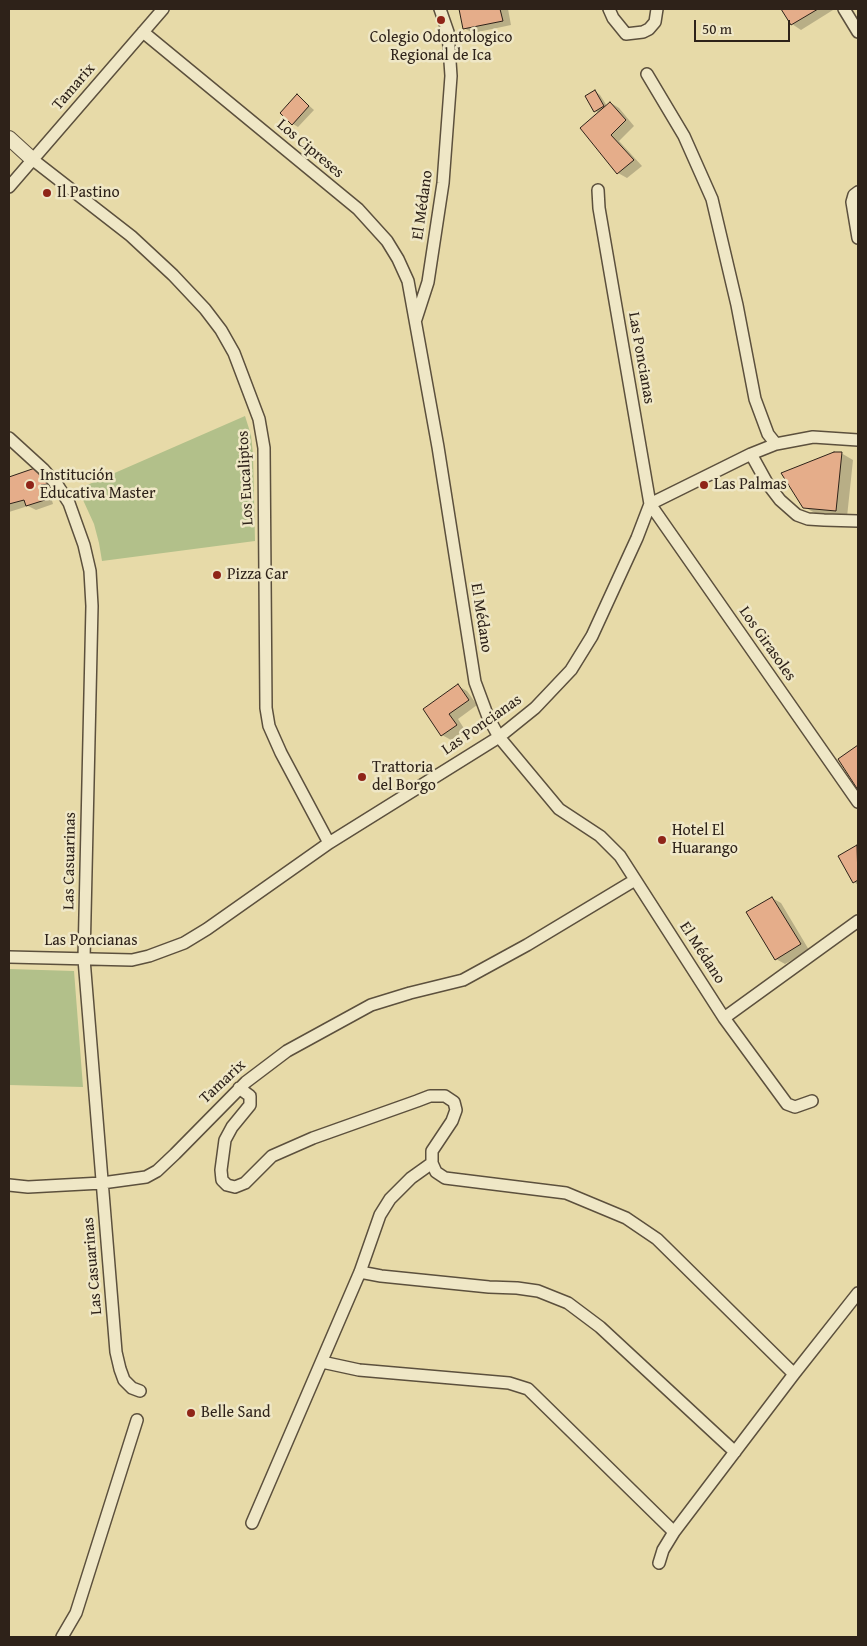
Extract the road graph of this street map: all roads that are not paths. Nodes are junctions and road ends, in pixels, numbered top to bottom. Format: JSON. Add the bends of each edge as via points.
{"nodes":[{"id":1,"x":163,"y":9,"type":"edge"},
{"id":2,"x":440,"y":9,"type":"edge"},
{"id":3,"x":609,"y":9,"type":"edge"},
{"id":4,"x":657,"y":9,"type":"edge"},
{"id":5,"x":844,"y":9,"type":"edge"},
{"id":6,"x":143,"y":32,"type":"junction"},
{"id":7,"x":858,"y":32,"type":"edge"},
{"id":8,"x":647,"y":74,"type":"dead end"},
{"id":9,"x":9,"y":138,"type":"edge"},
{"id":10,"x":32,"y":159,"type":"junction"},
{"id":11,"x":9,"y":187,"type":"edge"},
{"id":12,"x":598,"y":190,"type":"dead end"},
{"id":13,"x":858,"y":192,"type":"edge"},
{"id":14,"x":858,"y":238,"type":"edge"},
{"id":15,"x":416,"y":320,"type":"junction"},
{"id":16,"x":9,"y":438,"type":"edge"},
{"id":17,"x":858,"y":440,"type":"edge"},
{"id":18,"x":776,"y":444,"type":"junction"},
{"id":19,"x":751,"y":454,"type":"junction"},
{"id":20,"x":650,"y":504,"type":"junction"},
{"id":21,"x":858,"y":521,"type":"edge"},
{"id":22,"x":500,"y":736,"type":"junction"},
{"id":23,"x":858,"y":802,"type":"edge"},
{"id":24,"x":330,"y":843,"type":"junction"},
{"id":25,"x":635,"y":880,"type":"junction"},
{"id":26,"x":858,"y":921,"type":"edge"},
{"id":27,"x":9,"y":957,"type":"edge"},
{"id":28,"x":84,"y":959,"type":"junction"},
{"id":29,"x":724,"y":1018,"type":"junction"},
{"id":30,"x":239,"y":1088,"type":"junction"},
{"id":31,"x":812,"y":1101,"type":"dead end"},
{"id":32,"x":432,"y":1163,"type":"junction"},
{"id":33,"x":102,"y":1183,"type":"junction"},
{"id":34,"x":9,"y":1185,"type":"edge"},
{"id":35,"x":360,"y":1272,"type":"junction"},
{"id":36,"x":858,"y":1293,"type":"edge"},
{"id":37,"x":322,"y":1362,"type":"junction"},
{"id":38,"x":794,"y":1374,"type":"junction"},
{"id":39,"x":140,"y":1392,"type":"dead end"},
{"id":40,"x":137,"y":1420,"type":"dead end"},
{"id":41,"x":735,"y":1452,"type":"junction"},
{"id":42,"x":252,"y":1524,"type":"dead end"},
{"id":43,"x":674,"y":1532,"type":"junction"},
{"id":44,"x":659,"y":1563,"type":"dead end"},
{"id":45,"x":62,"y":1637,"type":"edge"}],
"edges":[{"from":1,"to":6,"type":"street","name":"Tamarix"},
{"from":2,"to":15,"type":"street","name":"El Médano","via":[[448,32],[451,76],[443,182],[428,282]]},
{"from":3,"to":4,"type":"street","via":[[626,34],[649,29],[655,22]]},
{"from":5,"to":7,"type":"street"},
{"from":6,"to":10,"type":"street","name":"Tamarix"},
{"from":6,"to":15,"type":"street","name":"Los Cipreses","via":[[358,209],[388,242],[398,259],[408,281]]},
{"from":8,"to":18,"type":"street","via":[[684,136],[712,199],[737,305],[754,399],[768,434]]},
{"from":9,"to":10,"type":"street"},
{"from":10,"to":11,"type":"street","name":"Tamarix"},
{"from":10,"to":24,"type":"street","name":"Los Eucaliptos","via":[[131,236],[173,275],[205,309],[234,353],[259,419],[264,448],[266,708],[269,726]]},
{"from":12,"to":20,"type":"street","name":"Las Poncianas"},
{"from":13,"to":14,"type":"street","via":[[852,202]]},
{"from":15,"to":22,"type":"street","name":"El Médano","via":[[475,682],[488,717]]},
{"from":16,"to":28,"type":"street","name":"Las Casuarinas","via":[[43,469],[69,504],[90,571],[92,606]]},
{"from":17,"to":18,"type":"street","via":[[813,437]]},
{"from":18,"to":19,"type":"street"},
{"from":19,"to":20,"type":"street"},
{"from":19,"to":21,"type":"street","via":[[767,483],[797,515],[808,519]]},
{"from":20,"to":22,"type":"street","name":"Las Poncianas","via":[[582,653],[571,670],[535,708]]},
{"from":20,"to":23,"type":"street","name":"Los Girasoles"},
{"from":22,"to":24,"type":"street","name":"Las Poncianas"},
{"from":22,"to":25,"type":"street","name":"El Médano","via":[[547,797],[610,845]]},
{"from":24,"to":28,"type":"street","name":"Las Poncianas","via":[[184,943],[132,960]]},
{"from":25,"to":29,"type":"street","name":"El Médano"},
{"from":25,"to":30,"type":"street","name":"Tamarix","via":[[463,980],[371,1005],[287,1051]]},
{"from":26,"to":29,"type":"street"},
{"from":27,"to":28,"type":"street","name":"Las Poncianas"},
{"from":28,"to":33,"type":"street","name":"Las Casuarinas"},
{"from":29,"to":31,"type":"street","name":"El Médano","via":[[787,1104],[795,1107]]},
{"from":30,"to":32,"type":"street","via":[[251,1100],[225,1140],[221,1170],[222,1180],[227,1185],[235,1187],[245,1183],[272,1156],[313,1138],[430,1096],[445,1096],[454,1102],[456,1110],[432,1151]]},
{"from":30,"to":33,"type":"street","name":"Tamarix","via":[[146,1178]]},
{"from":32,"to":35,"type":"street","via":[[390,1199],[380,1215]]},
{"from":32,"to":38,"type":"street","via":[[444,1178],[566,1193],[626,1218],[657,1240]]},
{"from":33,"to":34,"type":"street","name":"Tamarix"},
{"from":33,"to":39,"type":"street","name":"Las Casuarinas","via":[[116,1352],[124,1380]]},
{"from":35,"to":37,"type":"street"},
{"from":35,"to":41,"type":"street","via":[[489,1288],[517,1288],[568,1303],[600,1327]]},
{"from":36,"to":38,"type":"street"},
{"from":37,"to":42,"type":"street"},
{"from":37,"to":43,"type":"street","via":[[359,1370],[509,1383],[528,1389]]},
{"from":38,"to":41,"type":"street"},
{"from":40,"to":45,"type":"street","via":[[76,1613]]},
{"from":41,"to":43,"type":"street"},
{"from":43,"to":44,"type":"street"}]}
